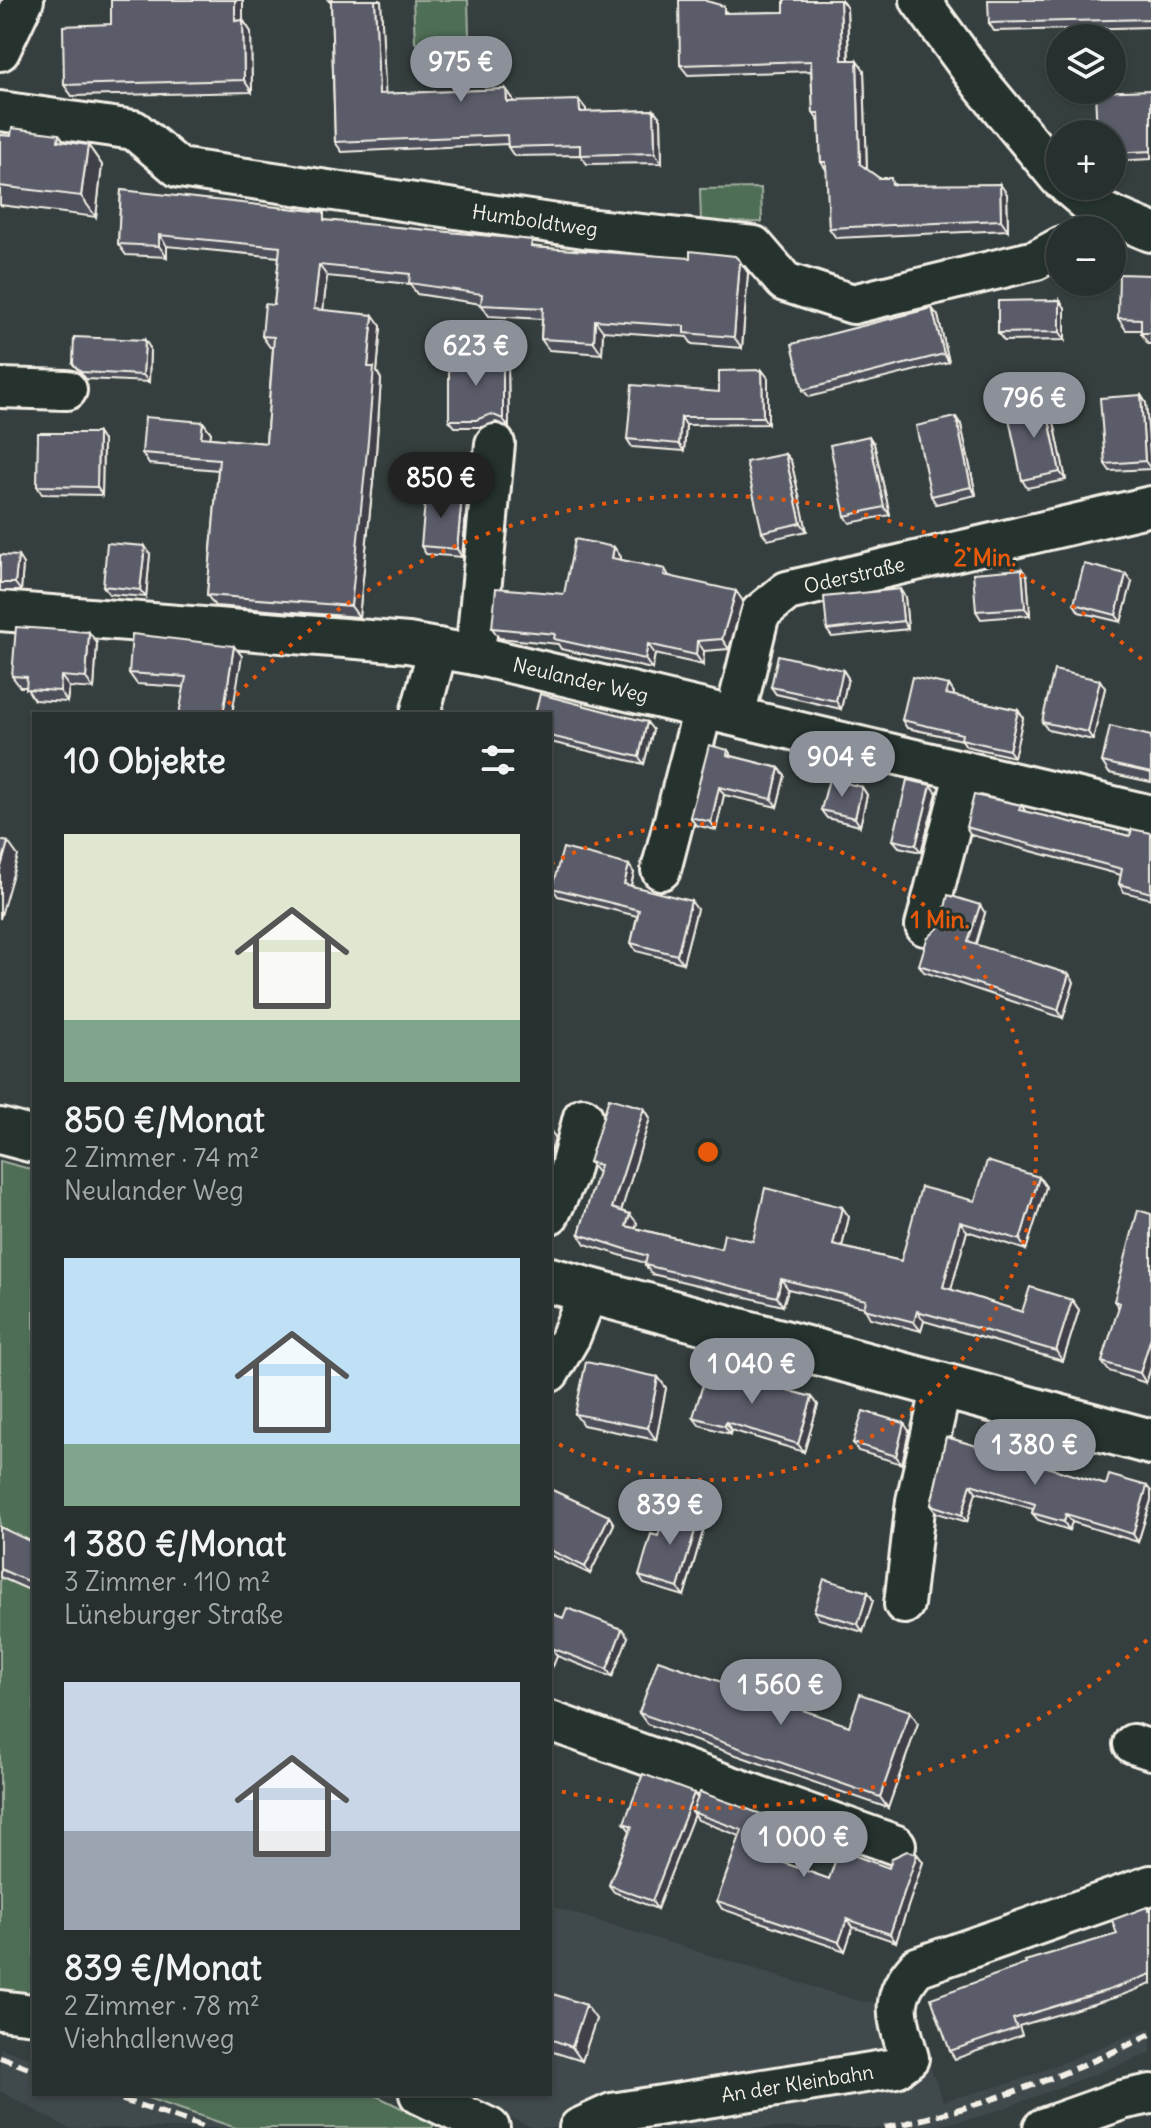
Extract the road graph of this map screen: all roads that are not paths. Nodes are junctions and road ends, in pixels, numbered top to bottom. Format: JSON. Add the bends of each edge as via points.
{"nodes":[{"id":1,"x":920,"y":0,"type":"edge"},
{"id":2,"x":14,"y":4,"type":"edge"},
{"id":3,"x":0,"y":51,"type":"edge"},
{"id":4,"x":0,"y":111,"type":"edge"},
{"id":5,"x":1046,"y":162,"type":"edge"},
{"id":6,"x":1080,"y":208,"type":"edge"},
{"id":7,"x":1151,"y":232,"type":"edge"},
{"id":8,"x":1046,"y":255,"type":"edge"},
{"id":9,"x":0,"y":388,"type":"edge"},
{"id":10,"x":67,"y":390,"type":"dead end"},
{"id":11,"x":495,"y":444,"type":"dead end"},
{"id":12,"x":1151,"y":506,"type":"edge"},
{"id":13,"x":0,"y":611,"type":"edge"},
{"id":14,"x":438,"y":648,"type":"junction"},
{"id":15,"x":475,"y":655,"type":"junction"},
{"id":16,"x":421,"y":712,"type":"edge"},
{"id":17,"x":719,"y":713,"type":"junction"},
{"id":18,"x":965,"y":771,"type":"junction"},
{"id":19,"x":1151,"y":815,"type":"edge"},
{"id":20,"x":661,"y":870,"type":"dead end"},
{"id":21,"x":925,"y":926,"type":"dead end"},
{"id":22,"x":583,"y":1117,"type":"dead end"},
{"id":23,"x":0,"y":1131,"type":"edge"},
{"id":24,"x":32,"y":1139,"type":"edge"},
{"id":25,"x":552,"y":1210,"type":"edge"},
{"id":26,"x":570,"y":1285,"type":"edge"},
{"id":27,"x":552,"y":1369,"type":"edge"},
{"id":28,"x":942,"y":1386,"type":"junction"},
{"id":29,"x":1151,"y":1442,"type":"edge"},
{"id":30,"x":904,"y":1604,"type":"dead end"},
{"id":31,"x":552,"y":1722,"type":"edge"},
{"id":32,"x":896,"y":1845,"type":"dead end"},
{"id":33,"x":1151,"y":1885,"type":"edge"},
{"id":34,"x":0,"y":2010,"type":"edge"},
{"id":35,"x":32,"y":2014,"type":"edge"},
{"id":36,"x":1151,"y":2094,"type":"edge"},
{"id":37,"x":423,"y":2096,"type":"edge"},
{"id":38,"x":490,"y":2128,"type":"edge"},
{"id":39,"x":579,"y":2128,"type":"edge"},
{"id":40,"x":1043,"y":2128,"type":"edge"}],
"edges":[{"from":1,"to":5,"type":"street"},
{"from":2,"to":3,"type":"street"},
{"from":4,"to":8,"type":"street","name":"Humboldtweg","via":[[134,130],[179,168],[584,228],[754,246],[785,282],[853,304]]},
{"from":6,"to":7,"type":"street"},
{"from":9,"to":10,"type":"street"},
{"from":11,"to":15,"type":"street"},
{"from":12,"to":17,"type":"street","name":"Oderstraße","via":[[787,591],[760,613]]},
{"from":13,"to":14,"type":"street","name":"Neulander Weg"},
{"from":14,"to":15,"type":"street","name":"Neulander Weg"},
{"from":14,"to":16,"type":"street"},
{"from":15,"to":17,"type":"street","name":"Neulander Weg"},
{"from":17,"to":18,"type":"street","name":"Neulander Weg"},
{"from":17,"to":20,"type":"street","name":"Oderstraße"},
{"from":18,"to":19,"type":"street","name":"Neulander Weg"},
{"from":18,"to":21,"type":"street"},
{"from":22,"to":25,"type":"street","via":[[568,1175]]},
{"from":23,"to":24,"type":"main road"},
{"from":26,"to":27,"type":"street","via":[[571,1336]]},
{"from":26,"to":28,"type":"main road"},
{"from":28,"to":29,"type":"main road"},
{"from":28,"to":30,"type":"street","via":[[916,1501]]},
{"from":31,"to":32,"type":"street"},
{"from":33,"to":39,"type":"street","name":"An der Kleinbahn","via":[[917,1967],[901,1985],[895,2010],[909,2058],[896,2068],[612,2113]]},
{"from":34,"to":35,"type":"street"},
{"from":36,"to":40,"type":"street"},
{"from":37,"to":38,"type":"street"}]}
